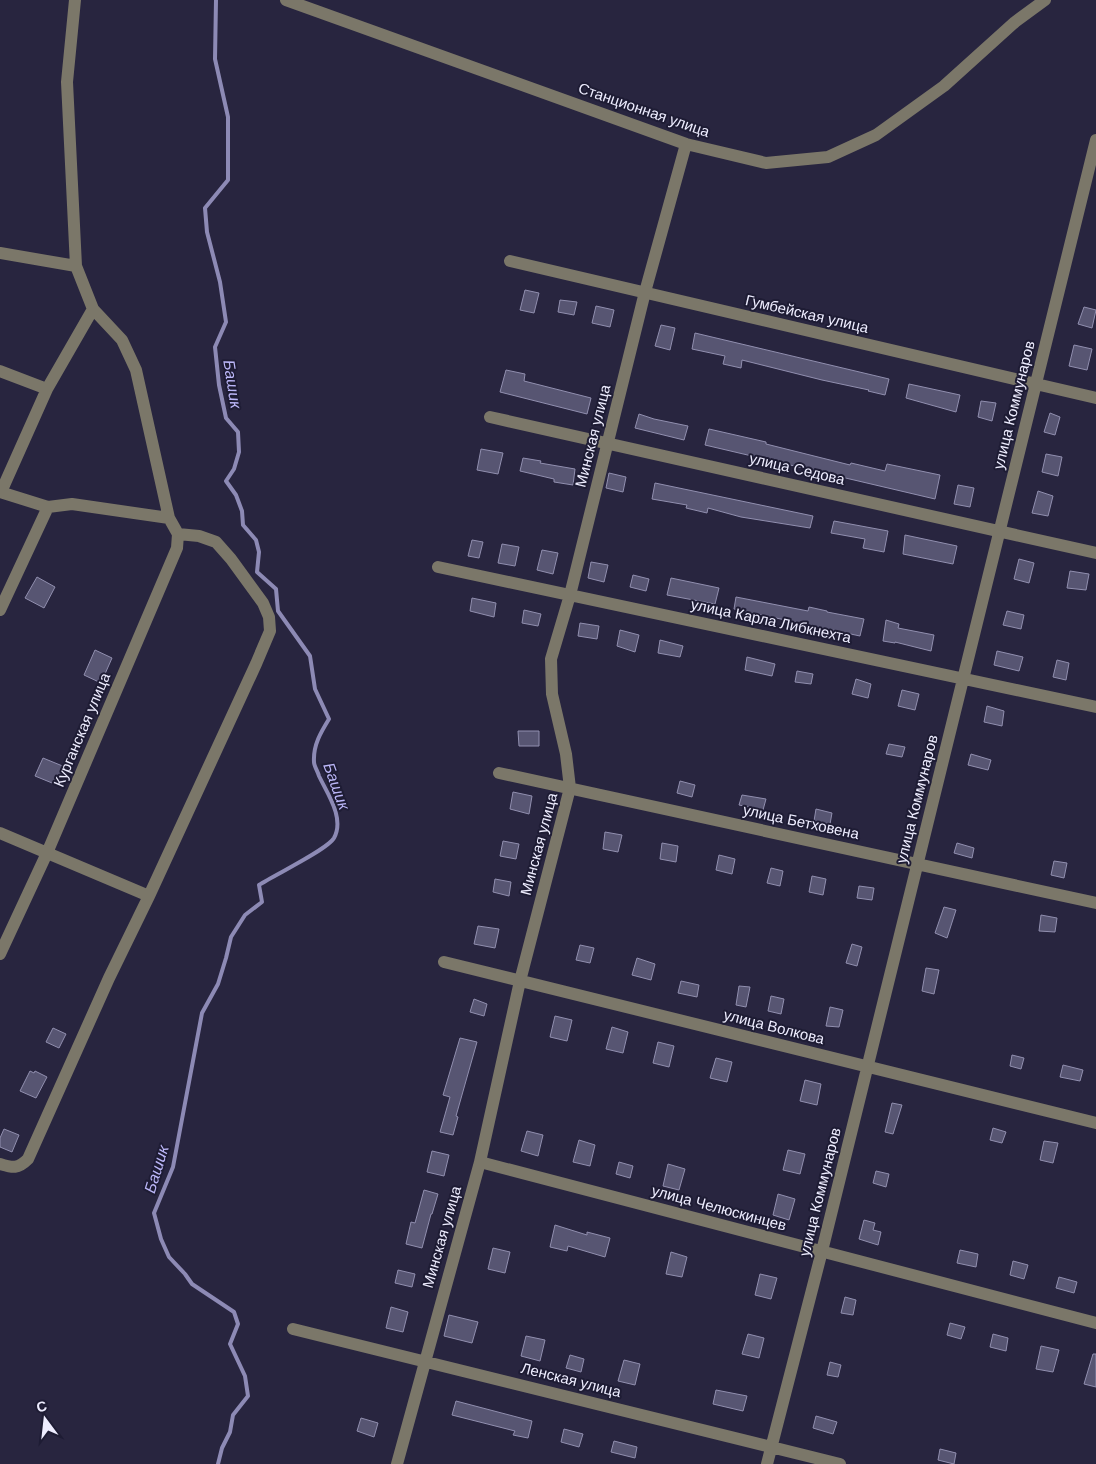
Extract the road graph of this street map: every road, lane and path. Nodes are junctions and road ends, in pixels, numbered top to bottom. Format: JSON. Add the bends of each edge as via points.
{"nodes":[{"id":1,"x":75,"y":0,"type":"edge"},
{"id":2,"x":286,"y":0,"type":"edge"},
{"id":3,"x":1045,"y":0,"type":"edge"},
{"id":4,"x":1096,"y":140,"type":"edge"},
{"id":5,"x":686,"y":144,"type":"junction"},
{"id":6,"x":0,"y":254,"type":"edge"},
{"id":7,"x":510,"y":261,"type":"dead end"},
{"id":8,"x":76,"y":266,"type":"junction"},
{"id":9,"x":645,"y":292,"type":"junction"},
{"id":10,"x":94,"y":309,"type":"junction"},
{"id":11,"x":0,"y":371,"type":"edge"},
{"id":12,"x":1036,"y":384,"type":"junction"},
{"id":13,"x":47,"y":389,"type":"junction"},
{"id":14,"x":1096,"y":398,"type":"edge"},
{"id":15,"x":490,"y":417,"type":"dead end"},
{"id":16,"x":608,"y":443,"type":"junction"},
{"id":17,"x":0,"y":492,"type":"edge"},
{"id":18,"x":48,"y":507,"type":"junction"},
{"id":19,"x":168,"y":518,"type":"junction"},
{"id":20,"x":1000,"y":531,"type":"junction"},
{"id":21,"x":178,"y":534,"type":"junction"},
{"id":22,"x":1096,"y":553,"type":"edge"},
{"id":23,"x":438,"y":567,"type":"dead end"},
{"id":24,"x":570,"y":595,"type":"junction"},
{"id":25,"x":0,"y":610,"type":"edge"},
{"id":26,"x":963,"y":679,"type":"junction"},
{"id":27,"x":1096,"y":707,"type":"edge"},
{"id":28,"x":499,"y":773,"type":"dead end"},
{"id":29,"x":570,"y":788,"type":"junction"},
{"id":30,"x":0,"y":833,"type":"edge"},
{"id":31,"x":47,"y":853,"type":"junction"},
{"id":32,"x":918,"y":864,"type":"junction"},
{"id":33,"x":149,"y":896,"type":"junction"},
{"id":34,"x":1096,"y":903,"type":"edge"},
{"id":35,"x":0,"y":954,"type":"edge"},
{"id":36,"x":444,"y":962,"type":"dead end"},
{"id":37,"x":520,"y":981,"type":"junction"},
{"id":38,"x":868,"y":1067,"type":"junction"},
{"id":39,"x":1096,"y":1123,"type":"edge"},
{"id":40,"x":480,"y":1162,"type":"junction"},
{"id":41,"x":0,"y":1164,"type":"edge"},
{"id":42,"x":822,"y":1251,"type":"junction"},
{"id":43,"x":1096,"y":1322,"type":"edge"},
{"id":44,"x":293,"y":1329,"type":"dead end"},
{"id":45,"x":424,"y":1360,"type":"junction"},
{"id":46,"x":771,"y":1447,"type":"junction"},
{"id":47,"x":397,"y":1464,"type":"edge"},
{"id":48,"x":768,"y":1464,"type":"edge"},
{"id":49,"x":840,"y":1464,"type":"edge"}],
"edges":[{"from":1,"to":8,"type":"street","via":[[67,82]]},
{"from":2,"to":5,"type":"street","name":"Станционная улица"},
{"from":3,"to":5,"type":"street","name":"Станционная улица","via":[[1015,22],[944,86],[876,135],[828,156],[766,163]]},
{"from":4,"to":12,"type":"street","name":"улица Коммунаров"},
{"from":5,"to":9,"type":"street","name":"Минская улица"},
{"from":6,"to":8,"type":"street"},
{"from":7,"to":9,"type":"street","name":"Гумбейская улица"},
{"from":8,"to":10,"type":"street"},
{"from":9,"to":12,"type":"street","name":"Гумбейская улица"},
{"from":9,"to":16,"type":"street","name":"Минская улица"},
{"from":10,"to":13,"type":"street"},
{"from":10,"to":19,"type":"street","via":[[122,340],[136,370]]},
{"from":11,"to":13,"type":"street"},
{"from":12,"to":14,"type":"street","name":"Гумбейская улица"},
{"from":12,"to":20,"type":"street","name":"улица Коммунаров"},
{"from":13,"to":17,"type":"street"},
{"from":15,"to":16,"type":"street","name":"улица Седова"},
{"from":16,"to":20,"type":"street","name":"улица Седова"},
{"from":16,"to":24,"type":"street","name":"Минская улица"},
{"from":17,"to":18,"type":"street"},
{"from":18,"to":19,"type":"street","via":[[72,504]]},
{"from":18,"to":25,"type":"street"},
{"from":19,"to":21,"type":"street"},
{"from":20,"to":22,"type":"street","name":"улица Седова"},
{"from":20,"to":26,"type":"street","name":"улица Коммунаров"},
{"from":21,"to":31,"type":"street","name":"Курганская улица","via":[[177,548]]},
{"from":21,"to":33,"type":"street","via":[[216,542],[263,603],[270,631]]},
{"from":23,"to":24,"type":"street","name":"улица Карла Либкнехта"},
{"from":24,"to":26,"type":"street","name":"улица Карла Либкнехта"},
{"from":24,"to":29,"type":"street","name":"Минская улица","via":[[551,659],[552,694]]},
{"from":26,"to":27,"type":"street","name":"улица Карла Либкнехта"},
{"from":26,"to":32,"type":"street","name":"улица Коммунаров"},
{"from":28,"to":29,"type":"street","name":"улица Бетховена"},
{"from":29,"to":32,"type":"street","name":"улица Бетховена"},
{"from":29,"to":37,"type":"street","name":"Минская улица"},
{"from":30,"to":31,"type":"street"},
{"from":31,"to":33,"type":"street"},
{"from":31,"to":35,"type":"street","name":"Курганская улица"},
{"from":32,"to":34,"type":"street","name":"улица Бетховена"},
{"from":32,"to":38,"type":"street","name":"улица Коммунаров"},
{"from":33,"to":41,"type":"street","via":[[28,1159],[22,1166],[11,1168]]},
{"from":36,"to":37,"type":"street","name":"улица Волкова"},
{"from":37,"to":38,"type":"street","name":"улица Волкова"},
{"from":37,"to":40,"type":"street","name":"Минская улица"},
{"from":38,"to":39,"type":"street","name":"улица Волкова"},
{"from":38,"to":42,"type":"street","name":"улица Коммунаров"},
{"from":40,"to":42,"type":"street","name":"улица Челюскинцев"},
{"from":40,"to":45,"type":"street","name":"Минская улица"},
{"from":42,"to":43,"type":"street","name":"улица Челюскинцев"},
{"from":42,"to":46,"type":"street","name":"улица Коммунаров"},
{"from":44,"to":45,"type":"street","name":"Ленская улица"},
{"from":45,"to":46,"type":"street","name":"Ленская улица"},
{"from":45,"to":47,"type":"street","name":"Минская улица"},
{"from":46,"to":48,"type":"street","name":"улица Коммунаров"},
{"from":46,"to":49,"type":"street","name":"Ленская улица"}]}
